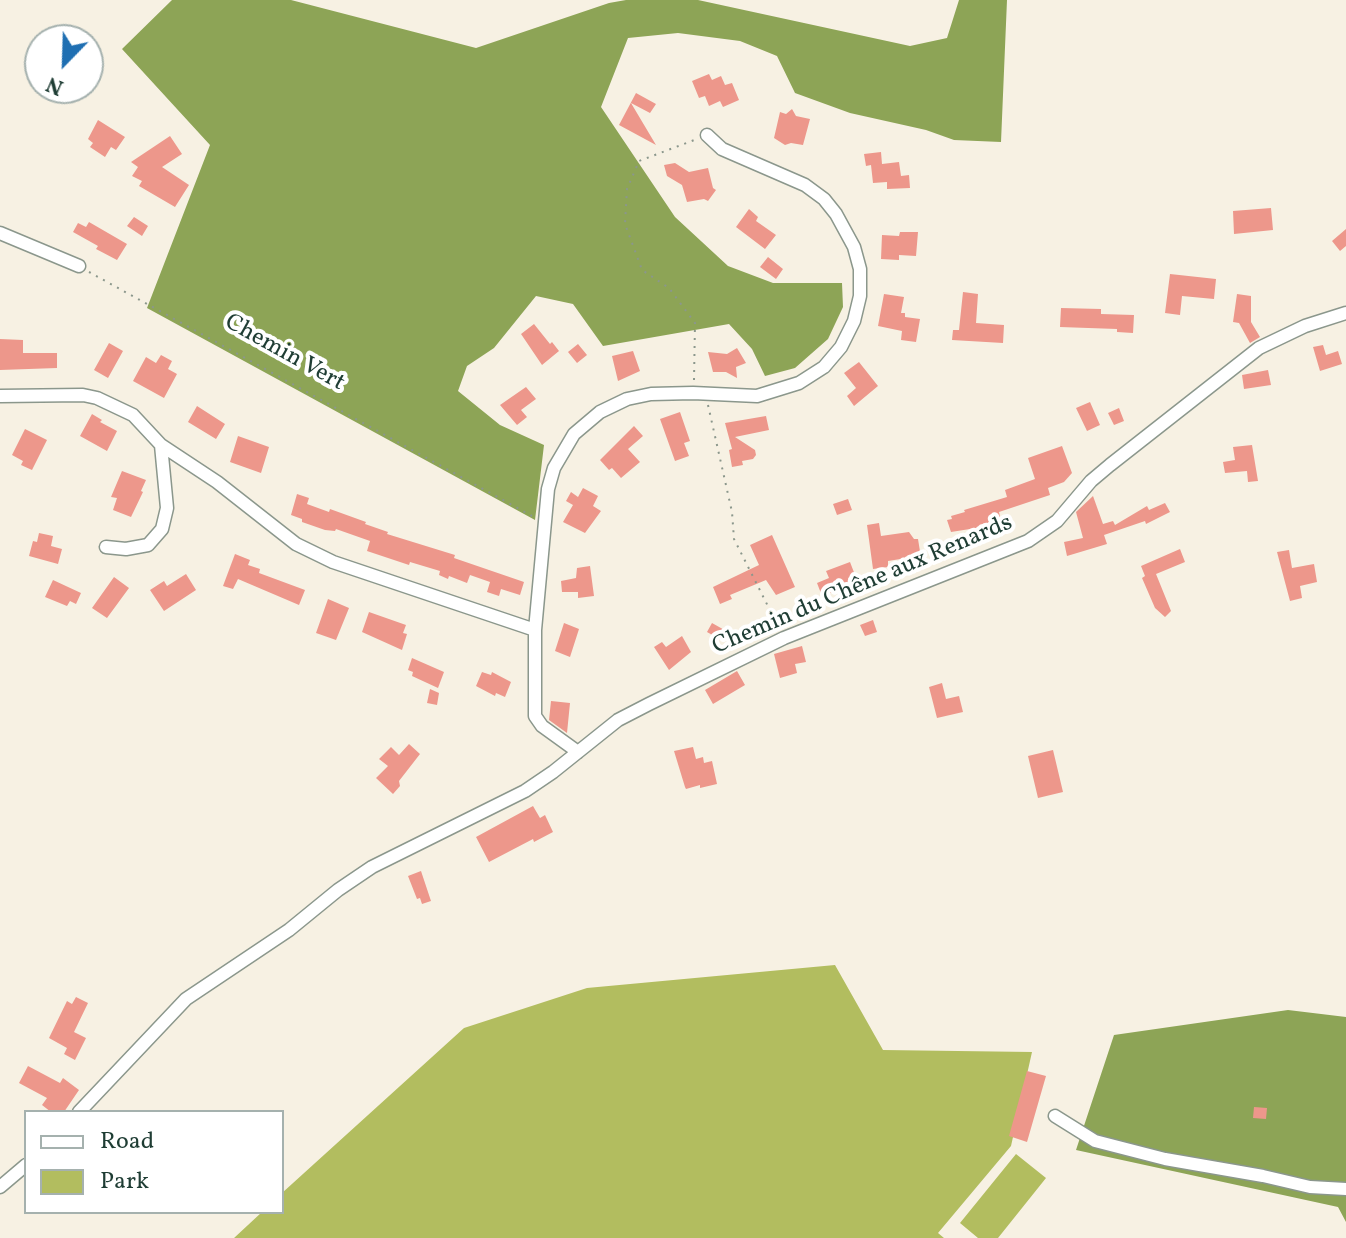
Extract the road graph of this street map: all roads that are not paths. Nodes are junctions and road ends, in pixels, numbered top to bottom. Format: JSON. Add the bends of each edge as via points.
{"nodes":[{"id":1,"x":707,"y":135,"type":"road end"},
{"id":2,"x":0,"y":233,"type":"edge"},
{"id":3,"x":79,"y":266,"type":"road end"},
{"id":4,"x":1346,"y":313,"type":"edge"},
{"id":5,"x":0,"y":396,"type":"edge"},
{"id":6,"x":161,"y":445,"type":"junction"},
{"id":7,"x":106,"y":547,"type":"dead end"},
{"id":8,"x":535,"y":630,"type":"junction"},
{"id":9,"x":578,"y":752,"type":"junction"},
{"id":10,"x":81,"y":1110,"type":"edge"},
{"id":11,"x":1055,"y":1116,"type":"dead end"},
{"id":12,"x":24,"y":1167,"type":"edge"},
{"id":13,"x":0,"y":1187,"type":"edge"},
{"id":14,"x":1346,"y":1189,"type":"edge"}],
"edges":[{"from":1,"to":8,"type":"street","via":[[722,149],[805,185],[824,199],[845,228],[860,269],[854,321],[824,367],[799,383],[757,396],[651,394],[627,399],[586,423],[564,448],[548,489]]},
{"from":2,"to":3,"type":"street"},
{"from":4,"to":9,"type":"street","name":"Chemin du Chêne aux Renards","via":[[1259,348],[1110,465],[1057,521],[1028,541],[784,638],[618,720]]},
{"from":5,"to":6,"type":"street","via":[[97,398],[133,415]]},
{"from":6,"to":7,"type":"street","via":[[167,508],[162,529],[148,545]]},
{"from":6,"to":8,"type":"street","via":[[296,544],[333,562]]},
{"from":8,"to":9,"type":"street","via":[[537,721]]},
{"from":9,"to":10,"type":"street","name":"Chemin du Chêne aux Renards","via":[[525,791],[372,867],[268,945],[199,988]]},
{"from":11,"to":14,"type":"street","via":[[1095,1141],[1165,1159]]},
{"from":12,"to":13,"type":"street"}]}
